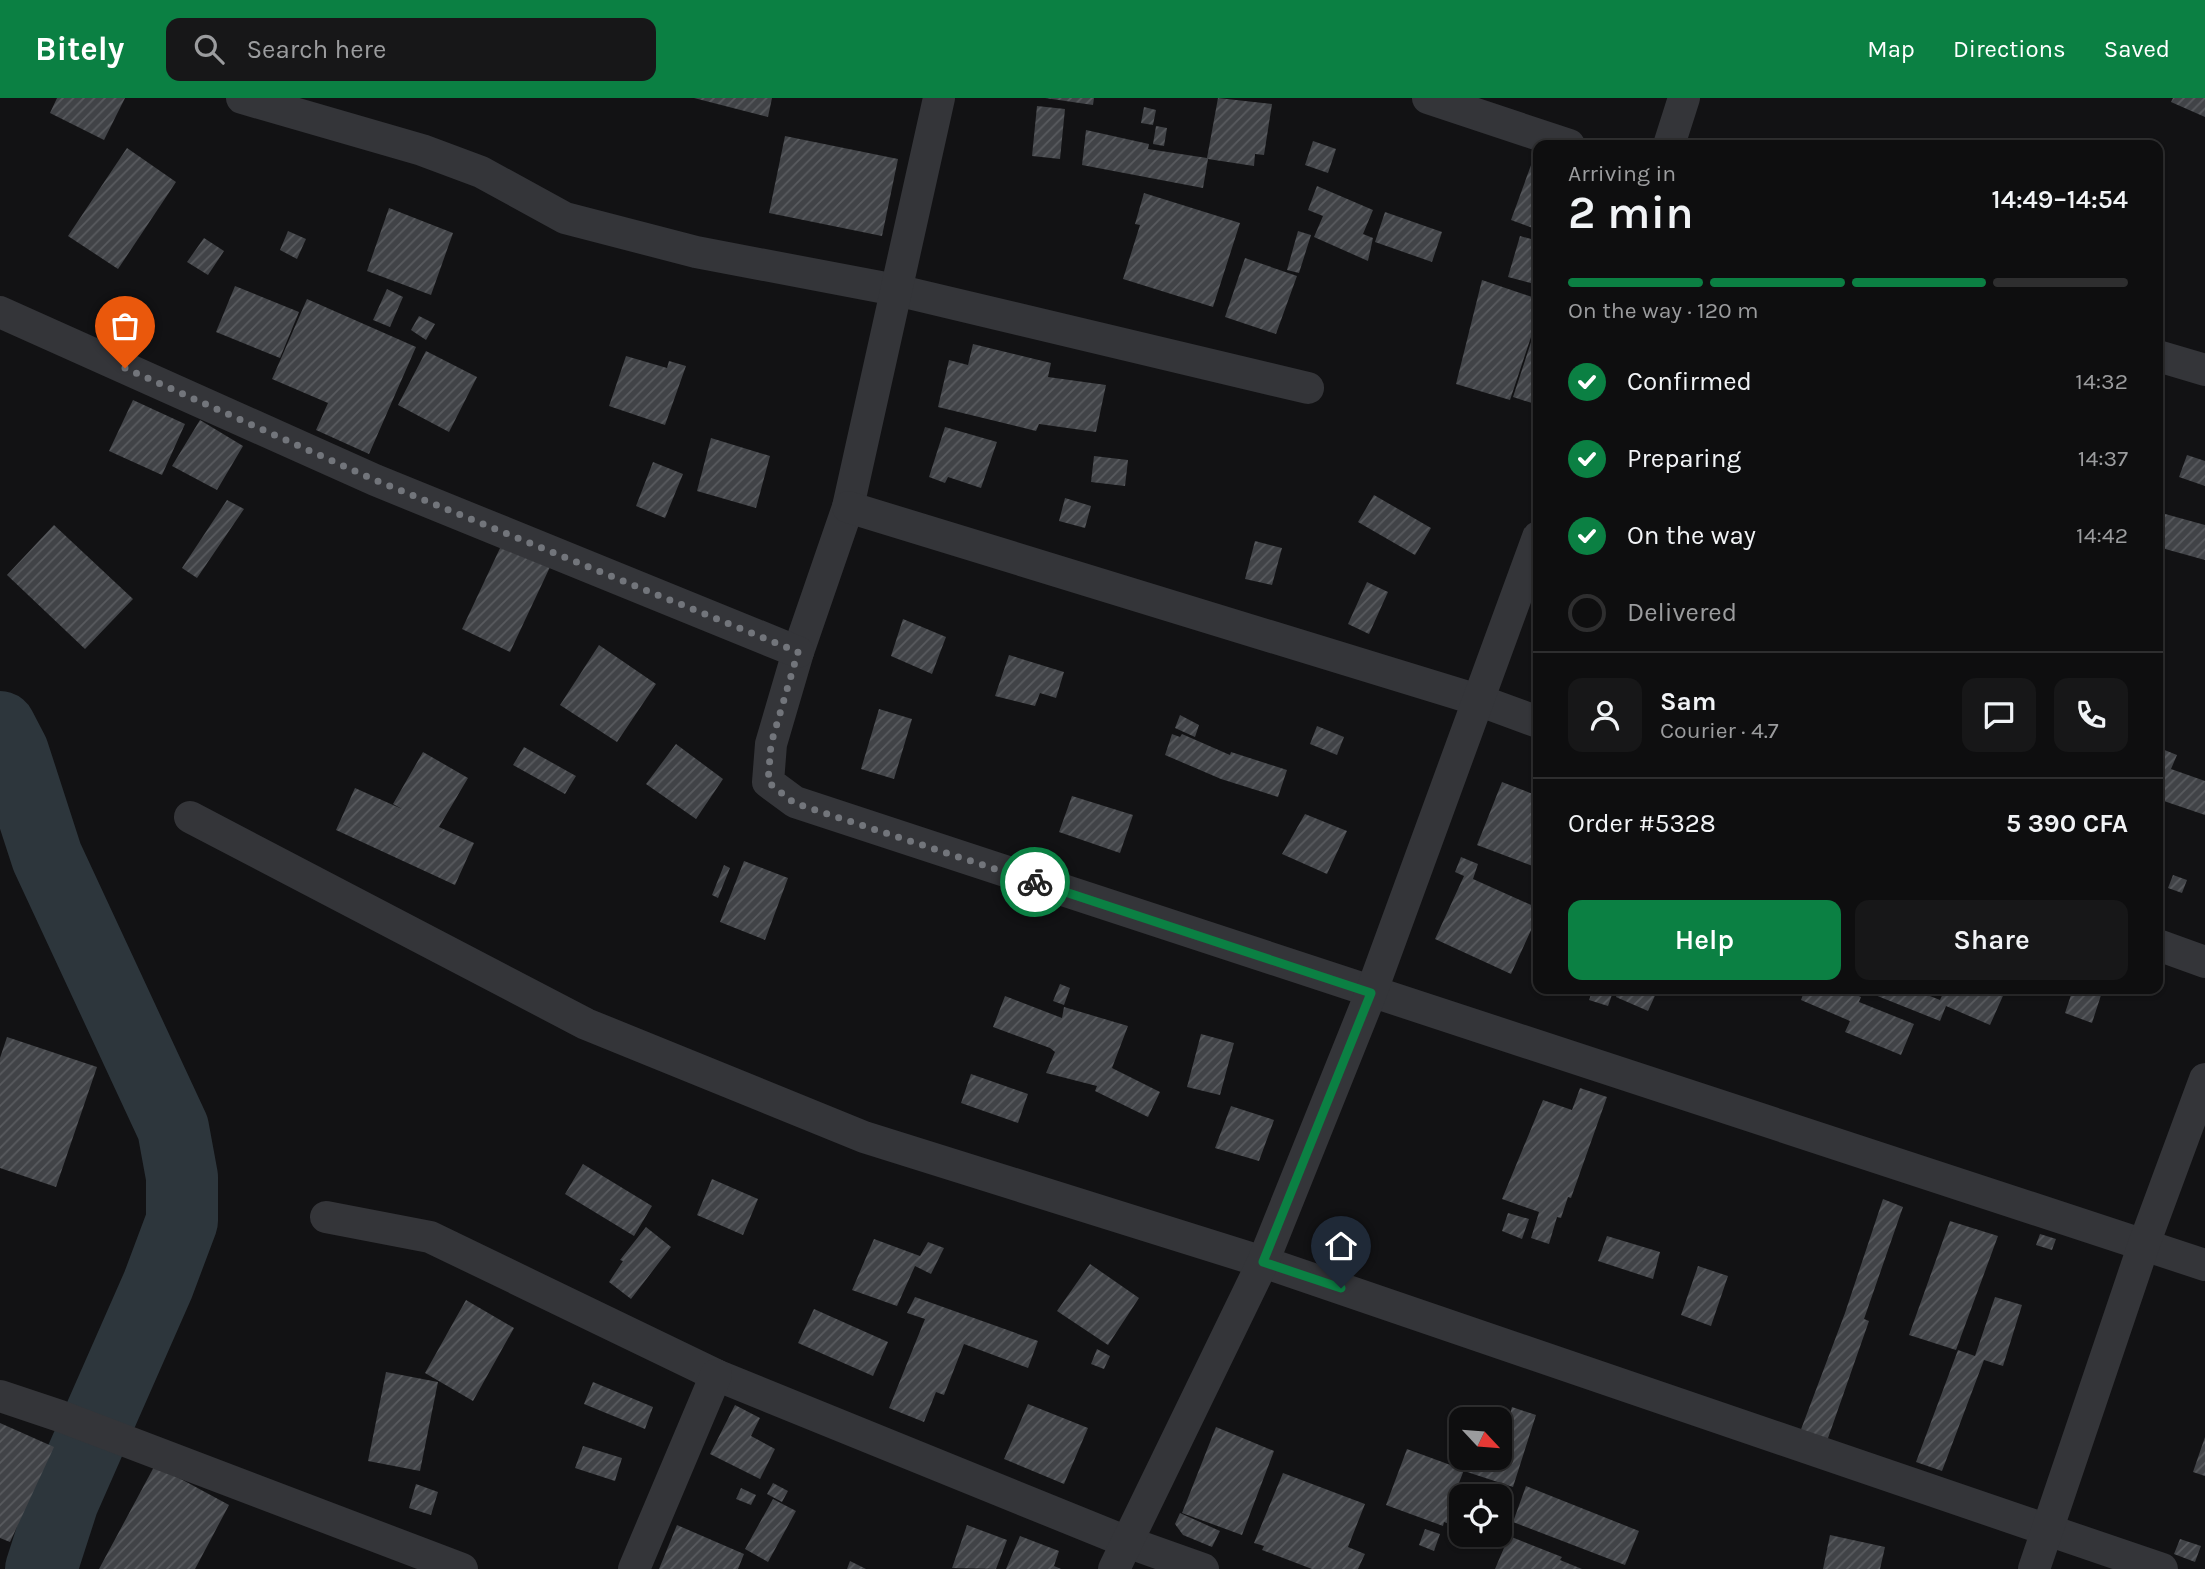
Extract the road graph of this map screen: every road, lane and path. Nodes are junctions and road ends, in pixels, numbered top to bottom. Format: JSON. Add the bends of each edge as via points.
{"nodes":[{"id":1,"x":242,"y":98,"type":"edge"},
{"id":2,"x":939,"y":98,"type":"edge"},
{"id":3,"x":1428,"y":98,"type":"edge"},
{"id":4,"x":1684,"y":98,"type":"edge"},
{"id":5,"x":1554,"y":140,"type":"edge"},
{"id":6,"x":1671,"y":140,"type":"edge"},
{"id":7,"x":896,"y":290,"type":"junction"},
{"id":8,"x":0,"y":312,"type":"edge"},
{"id":9,"x":2163,"y":357,"type":"edge"},
{"id":10,"x":2205,"y":370,"type":"edge"},
{"id":11,"x":1308,"y":388,"type":"dead end"},
{"id":12,"x":848,"y":507,"type":"junction"},
{"id":13,"x":1533,"y":551,"type":"edge"},
{"id":14,"x":798,"y":652,"type":"junction"},
{"id":15,"x":1478,"y":700,"type":"junction"},
{"id":16,"x":1533,"y":720,"type":"edge"},
{"id":17,"x":190,"y":817,"type":"dead end"},
{"id":18,"x":2163,"y":947,"type":"edge"},
{"id":19,"x":2205,"y":962,"type":"edge"},
{"id":20,"x":1371,"y":993,"type":"junction"},
{"id":21,"x":2205,"y":1079,"type":"edge"},
{"id":22,"x":326,"y":1217,"type":"dead end"},
{"id":23,"x":2144,"y":1244,"type":"junction"},
{"id":24,"x":1263,"y":1262,"type":"junction"},
{"id":25,"x":2205,"y":1265,"type":"edge"},
{"id":26,"x":716,"y":1376,"type":"junction"},
{"id":27,"x":0,"y":1396,"type":"edge"},
{"id":28,"x":2046,"y":1529,"type":"junction"},
{"id":29,"x":1120,"y":1556,"type":"edge"},
{"id":30,"x":462,"y":1569,"type":"edge"},
{"id":31,"x":634,"y":1569,"type":"edge"},
{"id":32,"x":1203,"y":1569,"type":"edge"},
{"id":33,"x":2034,"y":1569,"type":"edge"},
{"id":34,"x":2162,"y":1569,"type":"edge"}],
"edges":[{"from":1,"to":7,"type":"street","via":[[422,150],[481,172],[565,218],[696,253]]},
{"from":2,"to":7,"type":"street"},
{"from":3,"to":5,"type":"street"},
{"from":4,"to":6,"type":"street"},
{"from":7,"to":11,"type":"street"},
{"from":7,"to":12,"type":"street"},
{"from":8,"to":14,"type":"street","via":[[375,480]]},
{"from":9,"to":10,"type":"street"},
{"from":12,"to":14,"type":"street"},
{"from":12,"to":15,"type":"street"},
{"from":13,"to":15,"type":"street"},
{"from":14,"to":20,"type":"street","via":[[771,744],[768,782],[794,803]]},
{"from":15,"to":16,"type":"street"},
{"from":15,"to":20,"type":"street"},
{"from":17,"to":24,"type":"street","via":[[637,1048],[864,1138]]},
{"from":18,"to":19,"type":"street"},
{"from":20,"to":23,"type":"street"},
{"from":20,"to":24,"type":"street"},
{"from":21,"to":23,"type":"street"},
{"from":22,"to":26,"type":"street","via":[[430,1237]]},
{"from":23,"to":25,"type":"street"},
{"from":23,"to":28,"type":"street"},
{"from":24,"to":28,"type":"street"},
{"from":24,"to":29,"type":"street"},
{"from":26,"to":29,"type":"street"},
{"from":26,"to":31,"type":"street"},
{"from":27,"to":30,"type":"street"},
{"from":28,"to":33,"type":"street"},
{"from":28,"to":34,"type":"street"},
{"from":29,"to":32,"type":"street"}]}
